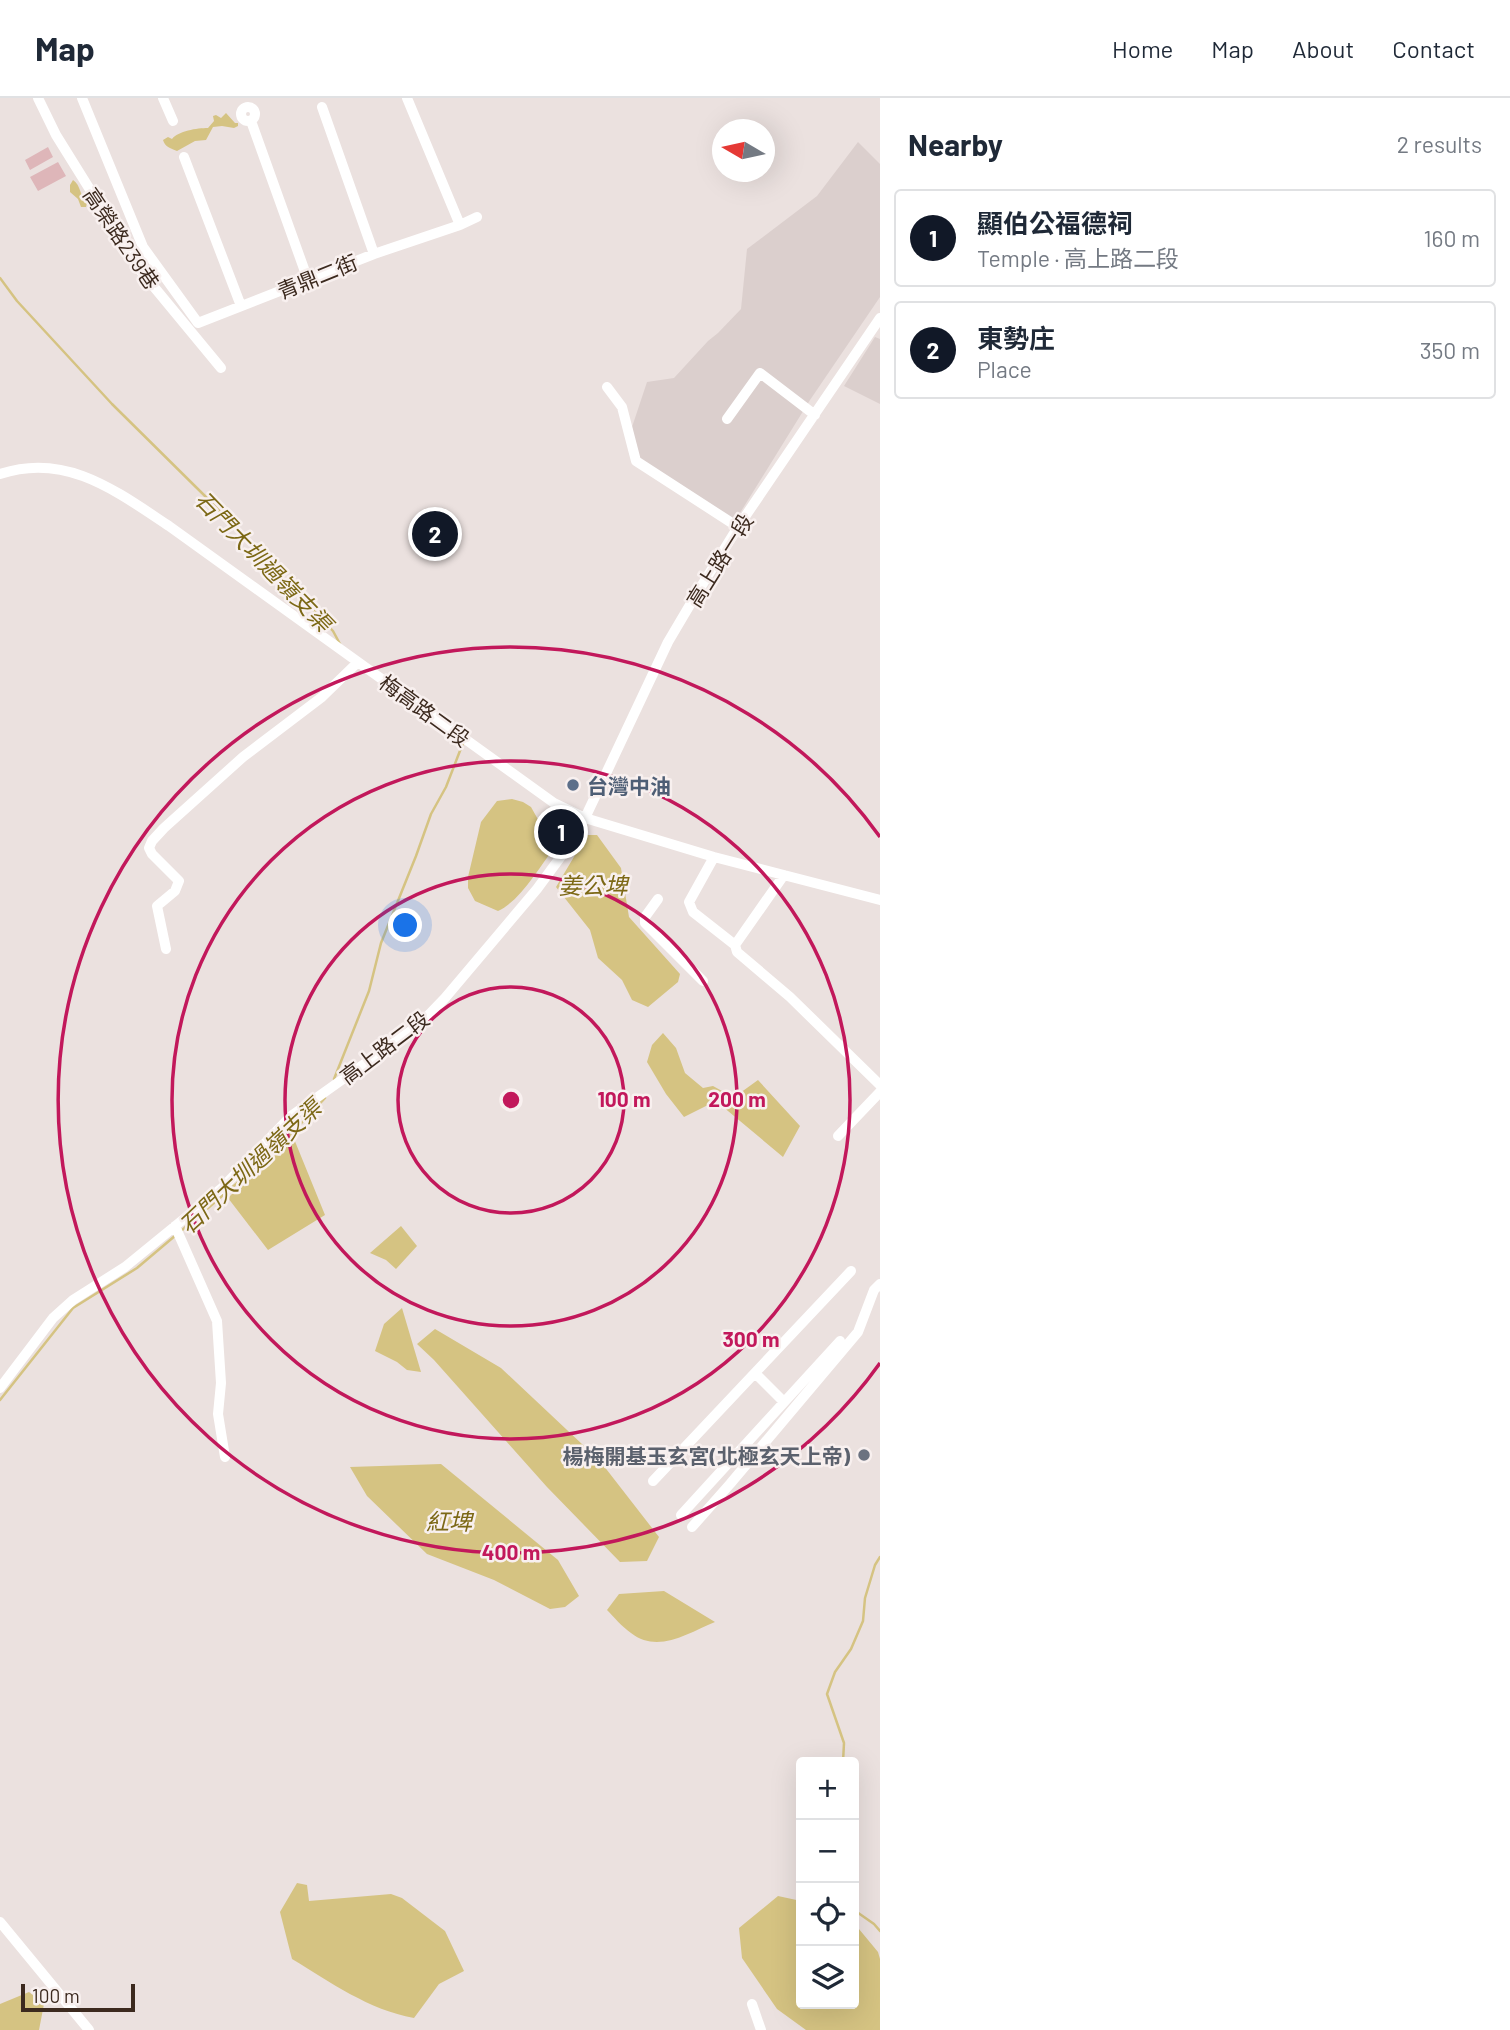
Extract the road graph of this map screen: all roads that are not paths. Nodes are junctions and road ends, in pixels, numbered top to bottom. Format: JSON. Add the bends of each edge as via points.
{"nodes":[{"id":1,"x":38,"y":98,"type":"edge"},
{"id":2,"x":82,"y":98,"type":"edge"},
{"id":3,"x":163,"y":98,"type":"edge"},
{"id":4,"x":407,"y":98,"type":"edge"},
{"id":5,"x":244,"y":103,"type":"edge"},
{"id":6,"x":322,"y":107,"type":"dead end"},
{"id":7,"x":173,"y":121,"type":"dead end"},
{"id":8,"x":184,"y":157,"type":"dead end"},
{"id":9,"x":477,"y":216,"type":"dead end"},
{"id":10,"x":460,"y":225,"type":"junction"},
{"id":11,"x":374,"y":254,"type":"junction"},
{"id":12,"x":309,"y":279,"type":"junction"},
{"id":13,"x":241,"y":306,"type":"junction"},
{"id":14,"x":880,"y":318,"type":"edge"},
{"id":15,"x":876,"y":333,"type":"edge"},
{"id":16,"x":221,"y":368,"type":"dead end"},
{"id":17,"x":607,"y":387,"type":"dead end"},
{"id":18,"x":815,"y":415,"type":"junction"},
{"id":19,"x":727,"y":419,"type":"dead end"},
{"id":20,"x":0,"y":474,"type":"edge"},
{"id":21,"x":738,"y":527,"type":"junction"},
{"id":22,"x":355,"y":664,"type":"junction"},
{"id":23,"x":585,"y":818,"type":"junction"},
{"id":24,"x":715,"y":857,"type":"junction"},
{"id":25,"x":784,"y":875,"type":"junction"},
{"id":26,"x":658,"y":899,"type":"dead end"},
{"id":27,"x":880,"y":900,"type":"edge"},
{"id":28,"x":735,"y":945,"type":"junction"},
{"id":29,"x":166,"y":949,"type":"dead end"},
{"id":30,"x":703,"y":981,"type":"dead end"},
{"id":31,"x":878,"y":1079,"type":"edge"},
{"id":32,"x":880,"y":1092,"type":"edge"},
{"id":33,"x":838,"y":1136,"type":"dead end"},
{"id":34,"x":177,"y":1231,"type":"junction"},
{"id":35,"x":851,"y":1271,"type":"dead end"},
{"id":36,"x":880,"y":1283,"type":"edge"},
{"id":37,"x":862,"y":1324,"type":"junction"},
{"id":38,"x":755,"y":1373,"type":"junction"},
{"id":39,"x":0,"y":1388,"type":"edge"},
{"id":40,"x":784,"y":1402,"type":"junction"},
{"id":41,"x":225,"y":1457,"type":"dead end"},
{"id":42,"x":653,"y":1481,"type":"dead end"},
{"id":43,"x":681,"y":1515,"type":"dead end"},
{"id":44,"x":692,"y":1527,"type":"dead end"},
{"id":45,"x":0,"y":1922,"type":"edge"},
{"id":46,"x":752,"y":2004,"type":"dead end"},
{"id":47,"x":89,"y":2030,"type":"edge"},
{"id":48,"x":761,"y":2030,"type":"edge"}],
"edges":[{"from":1,"to":16,"type":"street","name":"高榮路239巷","via":[[140,270]]},
{"from":2,"to":13,"type":"street","name":"青鼎二街","via":[[143,247],[198,323]]},
{"from":3,"to":7,"type":"street"},
{"from":4,"to":10,"type":"street"},
{"from":5,"to":12,"type":"street","via":[[255,111],[251,121]]},
{"from":6,"to":11,"type":"street"},
{"from":8,"to":13,"type":"street"},
{"from":9,"to":10,"type":"street","name":"青鼎二街"},
{"from":10,"to":11,"type":"street","name":"青鼎二街"},
{"from":11,"to":12,"type":"street","name":"青鼎二街"},
{"from":12,"to":13,"type":"street","name":"青鼎二街"},
{"from":14,"to":15,"type":"street","name":"高上路一段"},
{"from":15,"to":18,"type":"street","name":"高上路一段"},
{"from":17,"to":21,"type":"street","via":[[622,407],[636,461]]},
{"from":18,"to":19,"type":"street","via":[[760,373]]},
{"from":18,"to":21,"type":"street","name":"高上路一段"},
{"from":20,"to":22,"type":"street","name":"梅高路二段","via":[[49,467],[113,488]]},
{"from":21,"to":23,"type":"street","name":"高上路一段","via":[[668,642]]},
{"from":22,"to":23,"type":"street","name":"梅高路二段","via":[[554,803]]},
{"from":22,"to":29,"type":"street","via":[[322,697],[243,757],[152,841],[152,854],[179,881],[175,891],[157,906]]},
{"from":23,"to":24,"type":"street","name":"梅高路二段"},
{"from":23,"to":34,"type":"street","name":"高上路二段","via":[[537,889],[419,1025],[291,1116]]},
{"from":24,"to":25,"type":"street","name":"梅高路二段"},
{"from":24,"to":28,"type":"street","via":[[689,902],[690,908]]},
{"from":25,"to":27,"type":"street","name":"梅高路二段"},
{"from":25,"to":28,"type":"street"},
{"from":26,"to":30,"type":"street","via":[[645,923]]},
{"from":28,"to":31,"type":"street","via":[[737,952]]},
{"from":32,"to":33,"type":"street"},
{"from":34,"to":39,"type":"street","name":"高上路二段","via":[[62,1309]]},
{"from":34,"to":41,"type":"street","via":[[217,1321],[218,1414]]},
{"from":35,"to":38,"type":"street"},
{"from":36,"to":37,"type":"street"},
{"from":37,"to":40,"type":"street","via":[[856,1325]]},
{"from":37,"to":44,"type":"street"},
{"from":38,"to":40,"type":"street"},
{"from":38,"to":42,"type":"street"},
{"from":40,"to":43,"type":"street"},
{"from":45,"to":47,"type":"street"},
{"from":46,"to":48,"type":"street"}]}
